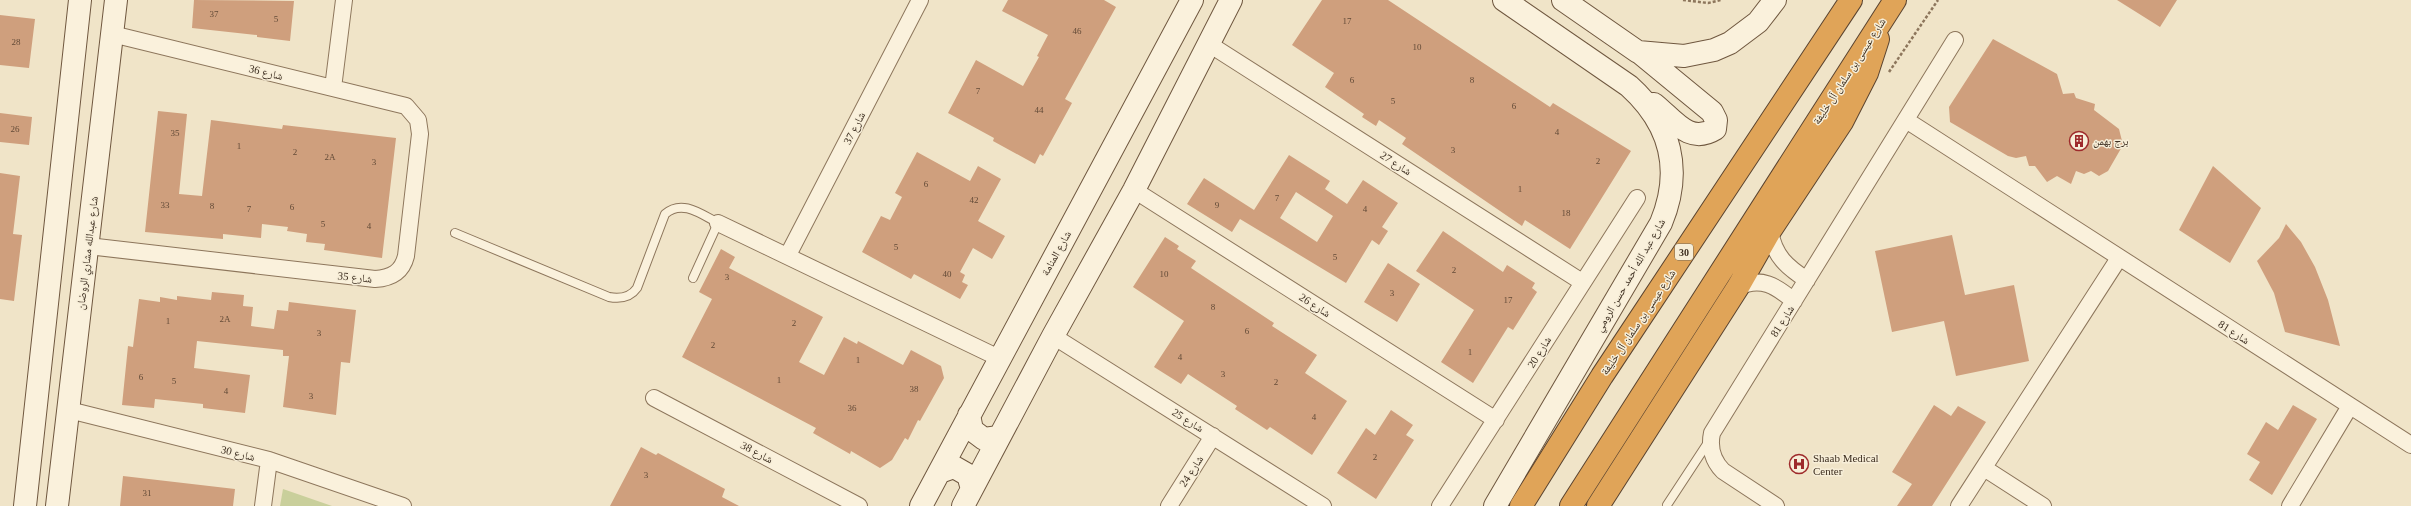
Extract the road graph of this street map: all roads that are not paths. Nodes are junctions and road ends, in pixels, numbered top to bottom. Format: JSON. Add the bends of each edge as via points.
{"nodes":[{"id":1,"x":80,"y":0,"type":"edge"},
{"id":2,"x":116,"y":0,"type":"edge"},
{"id":3,"x":344,"y":0,"type":"edge"},
{"id":4,"x":920,"y":0,"type":"edge"},
{"id":5,"x":1192,"y":0,"type":"edge"},
{"id":6,"x":1231,"y":0,"type":"edge"},
{"id":7,"x":1504,"y":0,"type":"edge"},
{"id":8,"x":1563,"y":0,"type":"edge"},
{"id":9,"x":1775,"y":0,"type":"edge"},
{"id":10,"x":1851,"y":0,"type":"edge"},
{"id":11,"x":1895,"y":0,"type":"edge"},
{"id":12,"x":1882,"y":20,"type":"junction"},
{"id":13,"x":112,"y":34,"type":"junction"},
{"id":14,"x":1955,"y":40,"type":"dead end"},
{"id":15,"x":1209,"y":44,"type":"junction"},
{"id":16,"x":1638,"y":52,"type":"junction"},
{"id":17,"x":333,"y":88,"type":"junction"},
{"id":18,"x":1643,"y":98,"type":"junction"},
{"id":19,"x":1906,"y":120,"type":"junction"},
{"id":20,"x":1134,"y":190,"type":"junction"},
{"id":21,"x":1637,"y":198,"type":"dead end"},
{"id":22,"x":718,"y":223,"type":"junction"},
{"id":23,"x":1770,"y":231,"type":"junction"},
{"id":24,"x":456,"y":232,"type":"dead end"},
{"id":25,"x":88,"y":246,"type":"junction"},
{"id":26,"x":788,"y":255,"type":"junction"},
{"id":27,"x":2119,"y":258,"type":"junction"},
{"id":28,"x":693,"y":278,"type":"dead end"},
{"id":29,"x":1807,"y":280,"type":"junction"},
{"id":30,"x":1582,"y":282,"type":"junction"},
{"id":31,"x":1738,"y":287,"type":"junction"},
{"id":32,"x":1794,"y":301,"type":"junction"},
{"id":33,"x":1053,"y":336,"type":"junction"},
{"id":34,"x":999,"y":358,"type":"junction"},
{"id":35,"x":654,"y":398,"type":"dead end"},
{"id":36,"x":2350,"y":406,"type":"junction"},
{"id":37,"x":69,"y":410,"type":"junction"},
{"id":38,"x":969,"y":415,"type":"junction"},
{"id":39,"x":1496,"y":420,"type":"junction"},
{"id":40,"x":1213,"y":436,"type":"junction"},
{"id":41,"x":999,"y":437,"type":"junction"},
{"id":42,"x":1711,"y":438,"type":"junction"},
{"id":43,"x":2411,"y":445,"type":"edge"},
{"id":44,"x":269,"y":460,"type":"junction"},
{"id":45,"x":1984,"y":468,"type":"junction"},
{"id":46,"x":940,"y":472,"type":"junction"},
{"id":47,"x":968,"y":497,"type":"edge"},
{"id":48,"x":1667,"y":505,"type":"edge"},
{"id":49,"x":25,"y":506,"type":"edge"},
{"id":50,"x":57,"y":506,"type":"edge"},
{"id":51,"x":263,"y":506,"type":"edge"},
{"id":52,"x":403,"y":506,"type":"edge"},
{"id":53,"x":859,"y":506,"type":"edge"},
{"id":54,"x":921,"y":506,"type":"edge"},
{"id":55,"x":1169,"y":506,"type":"edge"},
{"id":56,"x":1323,"y":506,"type":"edge"},
{"id":57,"x":1440,"y":506,"type":"edge"},
{"id":58,"x":1496,"y":506,"type":"edge"},
{"id":59,"x":1521,"y":506,"type":"edge"},
{"id":60,"x":1571,"y":506,"type":"edge"},
{"id":61,"x":1598,"y":506,"type":"edge"},
{"id":62,"x":1776,"y":506,"type":"edge"},
{"id":63,"x":1959,"y":506,"type":"edge"},
{"id":64,"x":2043,"y":506,"type":"edge"},
{"id":65,"x":2290,"y":506,"type":"edge"}],
"edges":[{"from":1,"to":49,"type":"street"},
{"from":2,"to":13,"type":"street","name":"شارع عبدالله مشاري الروضان"},
{"from":3,"to":17,"type":"street"},
{"from":4,"to":26,"type":"street","name":"شارع 37"},
{"from":5,"to":34,"type":"street","name":"شارع المنامة"},
{"from":6,"to":15,"type":"street"},
{"from":7,"to":18,"type":"street","name":"شارع عبد الله أحمد حسن الرومي"},
{"from":8,"to":16,"type":"street"},
{"from":9,"to":16,"type":"street","via":[[1747,33],[1714,50],[1684,56]]},
{"from":10,"to":59,"type":"highway","name":"شارع عيسى بن سلمان آل خليفة","number":"30","via":[[1602,376]]},
{"from":11,"to":12,"type":"highway","name":"شارع عيسى بن سلمان آل خليفة"},
{"from":12,"to":23,"type":"highway","via":[[1870,66],[1856,98]]},
{"from":12,"to":60,"type":"highway","name":"شارع عيسى بن سلمان آل خليفة"},
{"from":13,"to":17,"type":"street","name":"شارع 36"},
{"from":13,"to":25,"type":"street","name":"شارع عبدالله مشاري الروضان"},
{"from":14,"to":19,"type":"street","name":"شارع 81"},
{"from":15,"to":20,"type":"street"},
{"from":15,"to":30,"type":"street","name":"شارع 27"},
{"from":16,"to":18,"type":"street","via":[[1712,112],[1716,120],[1715,129],[1706,135],[1696,136]]},
{"from":17,"to":25,"type":"street","name":"شارع 35","via":[[406,106],[413,112],[419,124],[406,256],[402,267],[394,275],[375,279]]},
{"from":18,"to":58,"type":"street","name":"شارع عبد الله أحمد حسن الرومي","via":[[1661,126],[1670,153],[1672,181],[1667,209]]},
{"from":19,"to":27,"type":"street","name":"شارع 81"},
{"from":19,"to":29,"type":"street","name":"شارع 81"},
{"from":20,"to":33,"type":"street"},
{"from":20,"to":39,"type":"street","name":"شارع 26"},
{"from":21,"to":30,"type":"street","name":"شارع 20"},
{"from":22,"to":24,"type":"lane","via":[[686,207],[670,210],[662,218],[637,288],[630,296],[617,298]]},
{"from":22,"to":26,"type":"street"},
{"from":22,"to":28,"type":"lane"},
{"from":23,"to":29,"type":"street","via":[[1773,246],[1786,267]]},
{"from":23,"to":31,"type":"highway"},
{"from":25,"to":37,"type":"street","name":"شارع عبدالله مشاري الروضان"},
{"from":26,"to":34,"type":"street"},
{"from":27,"to":36,"type":"street","name":"شارع 81"},
{"from":27,"to":45,"type":"street"},
{"from":29,"to":32,"type":"street","name":"شارع 81"},
{"from":30,"to":39,"type":"street","name":"شارع 20"},
{"from":31,"to":32,"type":"street","via":[[1762,282],[1777,287]]},
{"from":31,"to":61,"type":"highway"},
{"from":32,"to":42,"type":"street","name":"شارع 81","via":[[1714,428]]},
{"from":33,"to":40,"type":"street","name":"شارع 25"},
{"from":33,"to":41,"type":"street"},
{"from":34,"to":38,"type":"street","name":"شارع المنامة"},
{"from":35,"to":53,"type":"street","name":"شارع 38"},
{"from":36,"to":43,"type":"street","name":"شارع 81"},
{"from":36,"to":65,"type":"street"},
{"from":37,"to":44,"type":"street","name":"شارع 30"},
{"from":37,"to":50,"type":"street","name":"شارع عبدالله مشاري الروضان"},
{"from":38,"to":41,"type":"street","via":[[972,430],[984,439]]},
{"from":38,"to":46,"type":"street","name":"شارع المنامة"},
{"from":39,"to":57,"type":"street","name":"شارع 20"},
{"from":40,"to":55,"type":"street","name":"شارع 24"},
{"from":40,"to":56,"type":"street","name":"شارع 25"},
{"from":41,"to":47,"type":"street"},
{"from":42,"to":48,"type":"lane"},
{"from":42,"to":62,"type":"street","via":[[1714,460],[1723,472]]},
{"from":44,"to":51,"type":"street"},
{"from":44,"to":52,"type":"street","name":"شارع 30"},
{"from":45,"to":63,"type":"street"},
{"from":45,"to":64,"type":"street"},
{"from":46,"to":47,"type":"street","via":[[954,468],[968,475]]},
{"from":46,"to":54,"type":"street","name":"شارع المنامة"}]}
